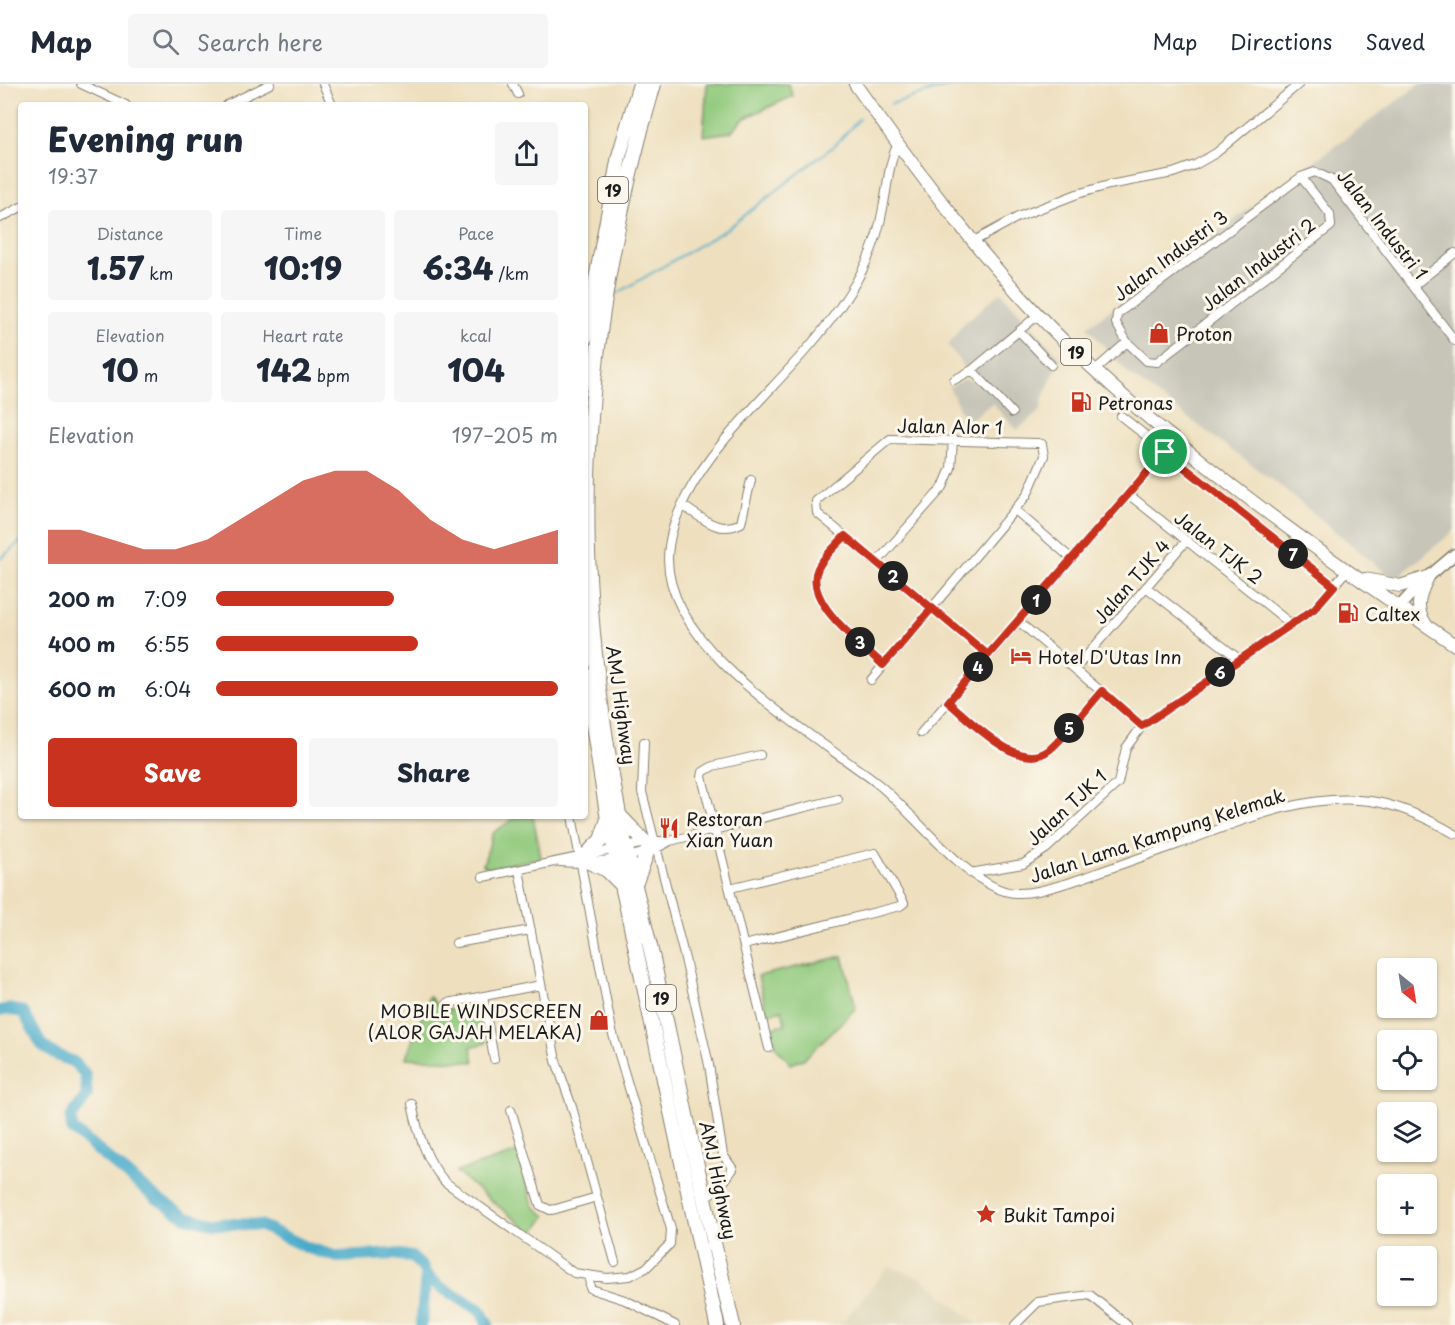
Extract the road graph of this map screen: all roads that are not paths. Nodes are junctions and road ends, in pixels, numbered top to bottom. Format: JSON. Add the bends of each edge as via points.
{"nodes":[{"id":1,"x":81,"y":84,"type":"edge"},
{"id":2,"x":270,"y":84,"type":"edge"},
{"id":3,"x":323,"y":84,"type":"edge"},
{"id":4,"x":513,"y":84,"type":"edge"},
{"id":5,"x":640,"y":84,"type":"edge"},
{"id":6,"x":654,"y":84,"type":"edge"},
{"id":7,"x":855,"y":84,"type":"edge"},
{"id":8,"x":1299,"y":84,"type":"edge"},
{"id":9,"x":518,"y":94,"type":"dead end"},
{"id":10,"x":120,"y":102,"type":"edge"},
{"id":11,"x":233,"y":102,"type":"edge"},
{"id":12,"x":331,"y":102,"type":"edge"},
{"id":13,"x":898,"y":143,"type":"junction"},
{"id":14,"x":1301,"y":177,"type":"junction"},
{"id":15,"x":18,"y":209,"type":"edge"},
{"id":16,"x":0,"y":218,"type":"edge"},
{"id":17,"x":974,"y":241,"type":"junction"},
{"id":18,"x":1455,"y":254,"type":"edge"},
{"id":19,"x":1413,"y":286,"type":"junction"},
{"id":20,"x":599,"y":296,"type":"junction"},
{"id":21,"x":1038,"y":315,"type":"junction"},
{"id":22,"x":595,"y":318,"type":"junction"},
{"id":23,"x":1019,"y":331,"type":"junction"},
{"id":24,"x":588,"y":332,"type":"edge"},
{"id":25,"x":1455,"y":341,"type":"edge"},
{"id":26,"x":1127,"y":342,"type":"junction"},
{"id":27,"x":1051,"y":365,"type":"dead end"},
{"id":28,"x":972,"y":370,"type":"junction"},
{"id":29,"x":1095,"y":370,"type":"junction"},
{"id":30,"x":954,"y":380,"type":"dead end"},
{"id":31,"x":1012,"y":413,"type":"dead end"},
{"id":32,"x":1121,"y":416,"type":"dead end"},
{"id":33,"x":1176,"y":439,"type":"junction"},
{"id":34,"x":953,"y":440,"type":"junction"},
{"id":35,"x":1165,"y":452,"type":"junction"},
{"id":36,"x":752,"y":480,"type":"dead end"},
{"id":37,"x":1128,"y":495,"type":"junction"},
{"id":38,"x":683,"y":506,"type":"junction"},
{"id":39,"x":1262,"y":506,"type":"junction"},
{"id":40,"x":1015,"y":510,"type":"junction"},
{"id":41,"x":1251,"y":520,"type":"junction"},
{"id":42,"x":845,"y":536,"type":"junction"},
{"id":43,"x":1186,"y":541,"type":"junction"},
{"id":44,"x":1455,"y":554,"type":"edge"},
{"id":45,"x":1072,"y":559,"type":"junction"},
{"id":46,"x":877,"y":562,"type":"junction"},
{"id":47,"x":1351,"y":573,"type":"junction"},
{"id":48,"x":1428,"y":577,"type":"junction"},
{"id":49,"x":1334,"y":586,"type":"junction"},
{"id":50,"x":1146,"y":587,"type":"junction"},
{"id":51,"x":1399,"y":607,"type":"junction"},
{"id":52,"x":932,"y":608,"type":"junction"},
{"id":53,"x":1018,"y":621,"type":"junction"},
{"id":54,"x":1291,"y":624,"type":"junction"},
{"id":55,"x":1428,"y":627,"type":"junction"},
{"id":56,"x":1455,"y":645,"type":"edge"},
{"id":57,"x":988,"y":655,"type":"junction"},
{"id":58,"x":1239,"y":659,"type":"junction"},
{"id":59,"x":883,"y":665,"type":"junction"},
{"id":60,"x":1075,"y":669,"type":"junction"},
{"id":61,"x":871,"y":680,"type":"dead end"},
{"id":62,"x":588,"y":690,"type":"edge"},
{"id":63,"x":1102,"y":691,"type":"junction"},
{"id":64,"x":948,"y":702,"type":"junction"},
{"id":65,"x":1142,"y":726,"type":"junction"},
{"id":66,"x":921,"y":733,"type":"dead end"},
{"id":67,"x":644,"y":742,"type":"dead end"},
{"id":68,"x":760,"y":755,"type":"dead end"},
{"id":69,"x":838,"y":799,"type":"dead end"},
{"id":70,"x":614,"y":818,"type":"junction"},
{"id":71,"x":573,"y":819,"type":"edge"},
{"id":72,"x":715,"y":830,"type":"junction"},
{"id":73,"x":1455,"y":834,"type":"edge"},
{"id":74,"x":651,"y":846,"type":"junction"},
{"id":75,"x":621,"y":852,"type":"junction"},
{"id":76,"x":583,"y":859,"type":"junction"},
{"id":77,"x":519,"y":870,"type":"junction"},
{"id":78,"x":970,"y":873,"type":"junction"},
{"id":79,"x":483,"y":877,"type":"dead end"},
{"id":80,"x":630,"y":886,"type":"junction"},
{"id":81,"x":730,"y":888,"type":"junction"},
{"id":82,"x":531,"y":930,"type":"junction"},
{"id":83,"x":456,"y":943,"type":"dead end"},
{"id":84,"x":744,"y":945,"type":"junction"},
{"id":85,"x":542,"y":985,"type":"junction"},
{"id":86,"x":483,"y":996,"type":"junction"},
{"id":87,"x":448,"y":1003,"type":"dead end"},
{"id":88,"x":769,"y":1048,"type":"dead end"},
{"id":89,"x":494,"y":1059,"type":"dead end"},
{"id":90,"x":412,"y":1104,"type":"dead end"},
{"id":91,"x":511,"y":1110,"type":"dead end"},
{"id":92,"x":597,"y":1197,"type":"junction"},
{"id":93,"x":704,"y":1198,"type":"junction"},
{"id":94,"x":615,"y":1262,"type":"dead end"},
{"id":95,"x":589,"y":1276,"type":"junction"},
{"id":96,"x":675,"y":1325,"type":"edge"},
{"id":97,"x":717,"y":1325,"type":"edge"},
{"id":98,"x":733,"y":1325,"type":"edge"},
{"id":99,"x":1015,"y":1325,"type":"edge"},
{"id":100,"x":1127,"y":1325,"type":"edge"}],
"edges":[{"from":1,"to":10,"type":"street"},
{"from":2,"to":11,"type":"street"},
{"from":3,"to":12,"type":"street"},
{"from":4,"to":9,"type":"street"},
{"from":5,"to":20,"type":"highway","name":"AMJ Highway","number":"19","via":[[619,156]]},
{"from":6,"to":20,"type":"highway","name":"AMJ Highway","number":"19"},
{"from":7,"to":13,"type":"main road","number":"19"},
{"from":8,"to":17,"type":"street","via":[[1216,153],[1195,165],[1077,194],[1018,217]]},
{"from":13,"to":17,"type":"main road","number":"19"},
{"from":13,"to":38,"type":"street","name":"Jalan Lama Kampung Kelemak","via":[[891,159],[877,234],[855,283],[803,355],[722,443]]},
{"from":14,"to":19,"type":"street","name":"Jalan Industri 1","via":[[1315,172],[1332,180]]},
{"from":14,"to":26,"type":"street","name":"Jalan Industri 3","via":[[1117,314],[1116,323]]},
{"from":14,"to":26,"type":"street","name":"Jalan Industri 2","via":[[1330,214],[1331,226],[1157,362],[1147,361]]},
{"from":15,"to":16,"type":"street"},
{"from":17,"to":21,"type":"main road","number":"19"},
{"from":18,"to":19,"type":"street"},
{"from":19,"to":25,"type":"street","name":"Jalan Industri 1"},
{"from":20,"to":22,"type":"highway","name":"AMJ Highway","number":"19"},
{"from":21,"to":23,"type":"street"},
{"from":21,"to":29,"type":"main road","number":"19"},
{"from":22,"to":24,"type":"highway","name":"AMJ Highway","number":"19"},
{"from":22,"to":70,"type":"highway","name":"AMJ Highway","number":"19","via":[[588,550]]},
{"from":23,"to":27,"type":"street"},
{"from":23,"to":28,"type":"street"},
{"from":26,"to":29,"type":"street"},
{"from":28,"to":30,"type":"street"},
{"from":28,"to":31,"type":"street"},
{"from":29,"to":33,"type":"main road","number":"19"},
{"from":32,"to":35,"type":"street"},
{"from":33,"to":35,"type":"street"},
{"from":33,"to":39,"type":"main road","number":"19"},
{"from":34,"to":40,"type":"street","name":"Jalan Alor 1","via":[[1042,444],[1044,456],[1037,477]]},
{"from":34,"to":42,"type":"street","name":"Jalan Alor 1","via":[[890,439],[834,484],[816,501],[815,510]]},
{"from":34,"to":46,"type":"street","via":[[951,468],[943,487]]},
{"from":35,"to":37,"type":"street"},
{"from":35,"to":41,"type":"street"},
{"from":36,"to":38,"type":"street","via":[[741,523],[729,529],[720,528]]},
{"from":37,"to":43,"type":"street","name":"Jalan TJK 2"},
{"from":37,"to":45,"type":"street"},
{"from":38,"to":78,"type":"street","name":"Jalan Lama Kampung Kelemak","via":[[670,542],[671,582],[704,642],[743,684],[893,797]]},
{"from":39,"to":41,"type":"street"},
{"from":39,"to":47,"type":"main road","number":"19"},
{"from":40,"to":45,"type":"street"},
{"from":40,"to":52,"type":"street"},
{"from":41,"to":49,"type":"street"},
{"from":42,"to":46,"type":"street"},
{"from":42,"to":59,"type":"street","via":[[817,570],[817,596]]},
{"from":43,"to":50,"type":"street","name":"Jalan TJK 4"},
{"from":43,"to":54,"type":"street","name":"Jalan TJK 2"},
{"from":44,"to":48,"type":"street"},
{"from":45,"to":53,"type":"street"},
{"from":46,"to":52,"type":"street"},
{"from":47,"to":48,"type":"main road","via":[[1392,586]]},
{"from":47,"to":49,"type":"street","name":"Jalan TJK 1"},
{"from":47,"to":51,"type":"main road","number":"19"},
{"from":48,"to":51,"type":"street"},
{"from":48,"to":55,"type":"main road","via":[[1418,605]]},
{"from":49,"to":54,"type":"street","name":"Jalan TJK 1","via":[[1314,609]]},
{"from":50,"to":58,"type":"street"},
{"from":50,"to":60,"type":"street","name":"Jalan TJK 4"},
{"from":51,"to":55,"type":"main road","number":"19"},
{"from":52,"to":57,"type":"street"},
{"from":52,"to":59,"type":"street"},
{"from":53,"to":57,"type":"street"},
{"from":53,"to":60,"type":"street"},
{"from":54,"to":58,"type":"street","name":"Jalan TJK 1"},
{"from":55,"to":56,"type":"main road","number":"19"},
{"from":57,"to":64,"type":"street"},
{"from":58,"to":65,"type":"street","name":"Jalan TJK 1"},
{"from":59,"to":61,"type":"street"},
{"from":60,"to":63,"type":"street"},
{"from":62,"to":70,"type":"highway","name":"AMJ Highway","number":"19"},
{"from":63,"to":64,"type":"street","via":[[1048,751],[1034,756],[1003,747]]},
{"from":63,"to":65,"type":"street"},
{"from":64,"to":66,"type":"street"},
{"from":65,"to":78,"type":"street","name":"Jalan TJK 1","via":[[1126,748],[1118,783],[1046,849],[1023,864]]},
{"from":67,"to":74,"type":"street","via":[[642,792]]},
{"from":68,"to":72,"type":"street","via":[[712,766],[703,772]]},
{"from":69,"to":72,"type":"street"},
{"from":70,"to":74,"type":"highway"},
{"from":70,"to":75,"type":"highway","name":"AMJ Highway","number":"19"},
{"from":70,"to":76,"type":"highway"},
{"from":71,"to":76,"type":"street"},
{"from":72,"to":74,"type":"street"},
{"from":72,"to":81,"type":"street"},
{"from":73,"to":78,"type":"street","name":"Jalan Lama Kampung Kelemak","via":[[1388,805],[1369,801],[1324,802],[1273,810],[1038,891],[1002,891]]},
{"from":74,"to":75,"type":"street"},
{"from":74,"to":80,"type":"highway"},
{"from":74,"to":93,"type":"street","via":[[709,1065],[723,1155],[733,1169],[720,1187]]},
{"from":75,"to":76,"type":"street"},
{"from":75,"to":80,"type":"highway","name":"AMJ Highway","number":"19"},
{"from":76,"to":77,"type":"street"},
{"from":76,"to":80,"type":"highway"},
{"from":76,"to":95,"type":"street","via":[[612,1031],[672,1237],[667,1250],[637,1274]]},
{"from":77,"to":79,"type":"street"},
{"from":77,"to":82,"type":"street"},
{"from":80,"to":93,"type":"highway","name":"AMJ Highway","number":"19"},
{"from":80,"to":97,"type":"highway","name":"AMJ Highway","number":"19"},
{"from":81,"to":84,"type":"street"},
{"from":81,"to":84,"type":"street","via":[[875,853],[904,903]]},
{"from":82,"to":83,"type":"street"},
{"from":82,"to":85,"type":"street"},
{"from":84,"to":88,"type":"street"},
{"from":85,"to":86,"type":"street"},
{"from":85,"to":92,"type":"street","via":[[556,1060]]},
{"from":86,"to":87,"type":"street"},
{"from":86,"to":89,"type":"street"},
{"from":90,"to":95,"type":"street","via":[[420,1140],[445,1182],[561,1266]]},
{"from":91,"to":92,"type":"street","via":[[540,1205],[556,1209]]},
{"from":92,"to":94,"type":"street"},
{"from":93,"to":98,"type":"highway","name":"AMJ Highway","number":"19"},
{"from":95,"to":96,"type":"street","via":[[590,1288]]},
{"from":99,"to":100,"type":"street","via":[[1038,1302],[1090,1295]]}]}
